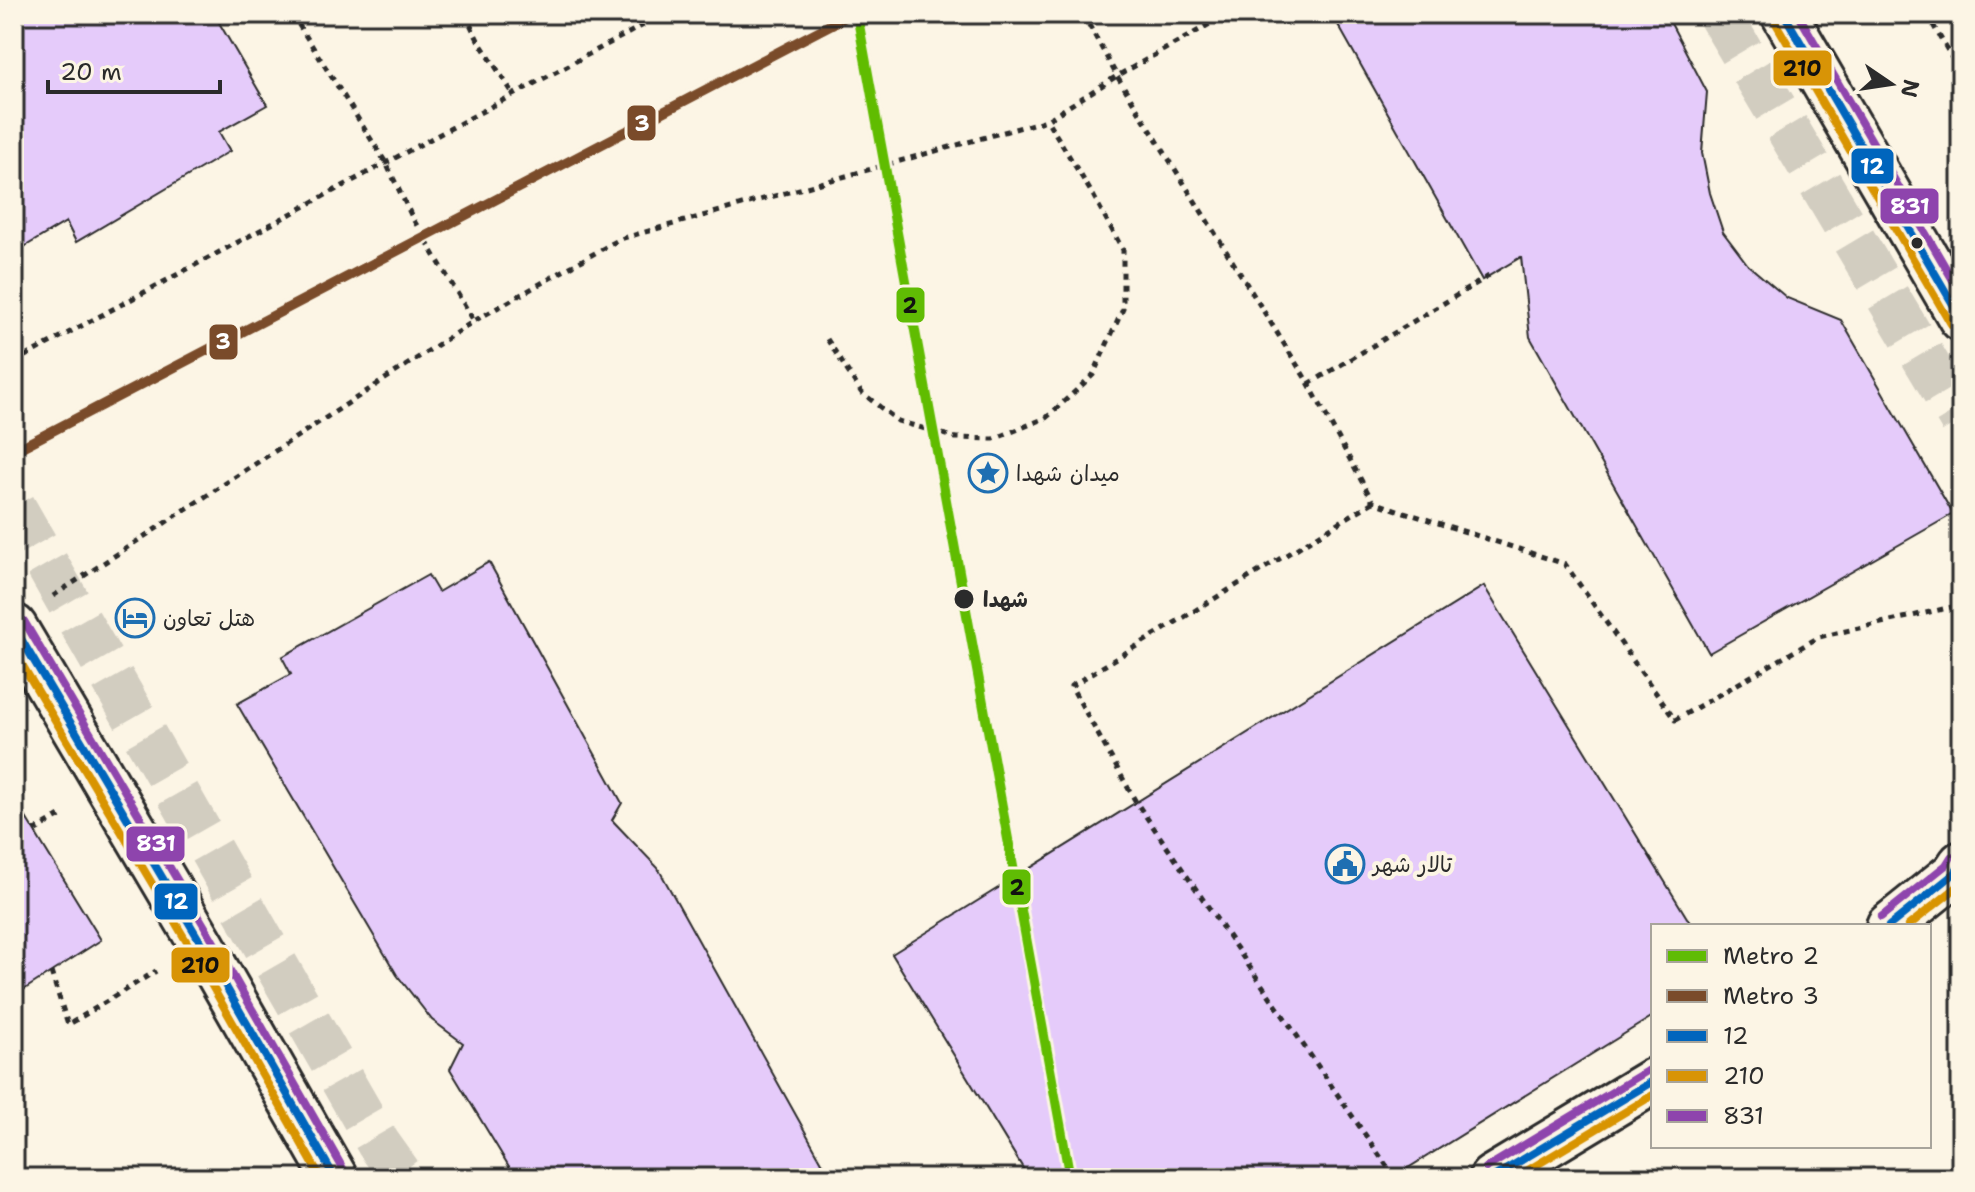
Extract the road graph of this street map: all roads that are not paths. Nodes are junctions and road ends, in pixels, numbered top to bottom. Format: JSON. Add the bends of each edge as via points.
{"nodes":[{"id":1,"x":1784,"y":14,"type":"edge"},
{"id":2,"x":1961,"y":318,"type":"edge"},
{"id":3,"x":27,"y":616,"type":"edge"},
{"id":4,"x":1961,"y":864,"type":"edge"},
{"id":5,"x":1891,"y":924,"type":"edge"},
{"id":6,"x":1651,"y":1082,"type":"edge"},
{"id":7,"x":335,"y":1178,"type":"edge"},
{"id":8,"x":1492,"y":1178,"type":"edge"}],
"edges":[{"from":1,"to":2,"type":"main road"},
{"from":3,"to":7,"type":"main road","via":[[201,943]]},
{"from":4,"to":5,"type":"main road"},
{"from":6,"to":8,"type":"main road"}]}
